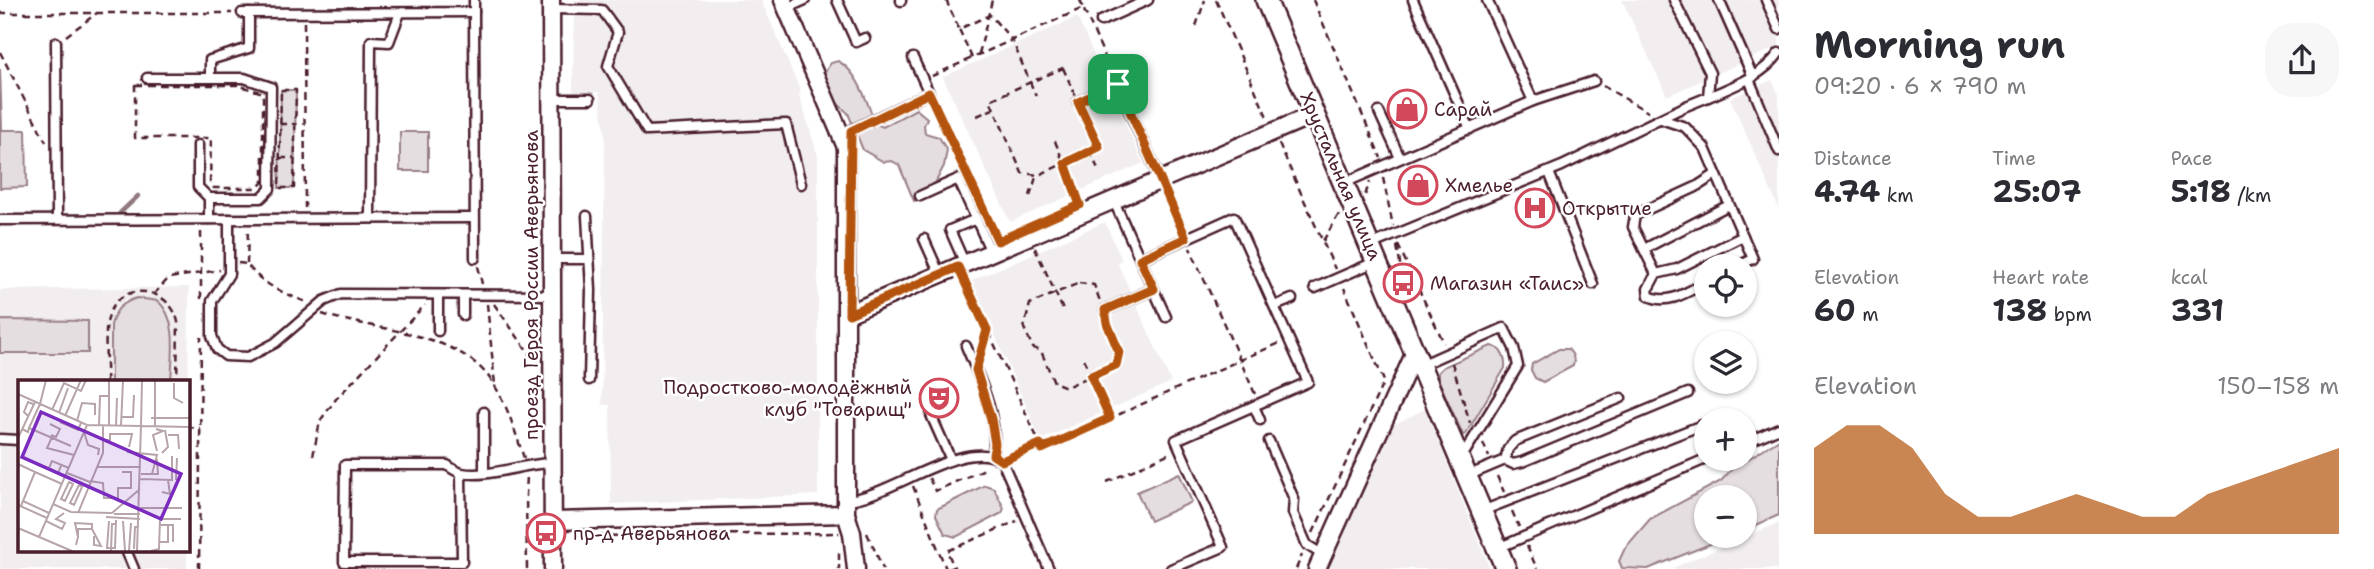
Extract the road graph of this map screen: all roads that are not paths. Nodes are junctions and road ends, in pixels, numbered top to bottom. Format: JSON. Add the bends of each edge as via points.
{"nodes":[{"id":1,"x":474,"y":0,"type":"edge"},
{"id":2,"x":805,"y":0,"type":"edge"},
{"id":3,"x":837,"y":0,"type":"edge"},
{"id":4,"x":1148,"y":0,"type":"edge"},
{"id":5,"x":1266,"y":0,"type":"edge"},
{"id":6,"x":1413,"y":0,"type":"edge"},
{"id":7,"x":1487,"y":0,"type":"edge"},
{"id":8,"x":1674,"y":0,"type":"edge"},
{"id":9,"x":1719,"y":0,"type":"edge"},
{"id":10,"x":1766,"y":0,"type":"edge"},
{"id":11,"x":785,"y":4,"type":"edge"},
{"id":12,"x":551,"y":5,"type":"edge"},
{"id":13,"x":474,"y":12,"type":"junction"},
{"id":14,"x":400,"y":13,"type":"junction"},
{"id":15,"x":1101,"y":21,"type":"dead end"},
{"id":16,"x":1779,"y":29,"type":"edge"},
{"id":17,"x":865,"y":38,"type":"dead end"},
{"id":18,"x":56,"y":43,"type":"road end"},
{"id":19,"x":1779,"y":52,"type":"edge"},
{"id":20,"x":913,"y":58,"type":"dead end"},
{"id":21,"x":1776,"y":60,"type":"edge"},
{"id":22,"x":147,"y":78,"type":"dead end"},
{"id":23,"x":210,"y":78,"type":"junction"},
{"id":24,"x":1751,"y":78,"type":"junction"},
{"id":25,"x":1594,"y":81,"type":"road end"},
{"id":26,"x":1709,"y":97,"type":"junction"},
{"id":27,"x":551,"y":99,"type":"junction"},
{"id":28,"x":590,"y":99,"type":"dead end"},
{"id":29,"x":1533,"y":101,"type":"junction"},
{"id":30,"x":1078,"y":102,"type":"road end"},
{"id":31,"x":1379,"y":112,"type":"dead end"},
{"id":32,"x":1315,"y":114,"type":"junction"},
{"id":33,"x":1661,"y":119,"type":"junction"},
{"id":34,"x":1470,"y":129,"type":"junction"},
{"id":35,"x":841,"y":135,"type":"junction"},
{"id":36,"x":198,"y":145,"type":"dead end"},
{"id":37,"x":1779,"y":150,"type":"edge"},
{"id":38,"x":1400,"y":158,"type":"junction"},
{"id":39,"x":1549,"y":172,"type":"junction"},
{"id":40,"x":1716,"y":174,"type":"junction"},
{"id":41,"x":1160,"y":179,"type":"junction"},
{"id":42,"x":1344,"y":183,"type":"junction"},
{"id":43,"x":801,"y":184,"type":"dead end"},
{"id":44,"x":920,"y":197,"type":"dead end"},
{"id":45,"x":209,"y":198,"type":"junction"},
{"id":46,"x":1113,"y":199,"type":"junction"},
{"id":47,"x":1729,"y":205,"type":"junction"},
{"id":48,"x":587,"y":216,"type":"dead end"},
{"id":49,"x":370,"y":218,"type":"junction"},
{"id":50,"x":474,"y":218,"type":"junction"},
{"id":51,"x":57,"y":219,"type":"junction"},
{"id":52,"x":205,"y":219,"type":"junction"},
{"id":53,"x":229,"y":219,"type":"junction"},
{"id":54,"x":976,"y":219,"type":"junction"},
{"id":55,"x":0,"y":220,"type":"edge"},
{"id":56,"x":1743,"y":236,"type":"junction"},
{"id":57,"x":924,"y":239,"type":"dead end"},
{"id":58,"x":1644,"y":250,"type":"junction"},
{"id":59,"x":991,"y":252,"type":"junction"},
{"id":60,"x":1374,"y":253,"type":"junction"},
{"id":61,"x":1751,"y":254,"type":"edge"},
{"id":62,"x":475,"y":258,"type":"road end"},
{"id":63,"x":552,"y":259,"type":"junction"},
{"id":64,"x":587,"y":259,"type":"junction"},
{"id":65,"x":1140,"y":259,"type":"junction"},
{"id":66,"x":962,"y":265,"type":"junction"},
{"id":67,"x":1656,"y":274,"type":"junction"},
{"id":68,"x":940,"y":275,"type":"junction"},
{"id":69,"x":1593,"y":284,"type":"dead end"},
{"id":70,"x":1315,"y":288,"type":"dead end"},
{"id":71,"x":1694,"y":288,"type":"edge"},
{"id":72,"x":1154,"y":289,"type":"junction"},
{"id":73,"x":436,"y":295,"type":"junction"},
{"id":74,"x":463,"y":295,"type":"junction"},
{"id":75,"x":552,"y":295,"type":"junction"},
{"id":76,"x":1292,"y":299,"type":"dead end"},
{"id":77,"x":1275,"y":306,"type":"junction"},
{"id":78,"x":1105,"y":310,"type":"road end"},
{"id":79,"x":847,"y":314,"type":"junction"},
{"id":80,"x":463,"y":315,"type":"dead end"},
{"id":81,"x":1166,"y":317,"type":"dead end"},
{"id":82,"x":438,"y":331,"type":"dead end"},
{"id":83,"x":966,"y":346,"type":"dead end"},
{"id":84,"x":1418,"y":359,"type":"junction"},
{"id":85,"x":589,"y":380,"type":"dead end"},
{"id":86,"x":1688,"y":393,"type":"dead end"},
{"id":87,"x":1621,"y":398,"type":"dead end"},
{"id":88,"x":1256,"y":405,"type":"junction"},
{"id":89,"x":484,"y":412,"type":"dead end"},
{"id":90,"x":931,"y":415,"type":"dead end"},
{"id":91,"x":1260,"y":420,"type":"dead end"},
{"id":92,"x":1694,"y":428,"type":"edge"},
{"id":93,"x":1779,"y":428,"type":"edge"},
{"id":94,"x":1757,"y":438,"type":"edge"},
{"id":95,"x":0,"y":439,"type":"edge"},
{"id":96,"x":18,"y":440,"type":"edge"},
{"id":97,"x":1269,"y":441,"type":"dead end"},
{"id":98,"x":993,"y":455,"type":"junction"},
{"id":99,"x":951,"y":460,"type":"junction"},
{"id":100,"x":1505,"y":460,"type":"junction"},
{"id":101,"x":553,"y":463,"type":"junction"},
{"id":102,"x":1694,"y":464,"type":"edge"},
{"id":103,"x":1464,"y":468,"type":"junction"},
{"id":104,"x":484,"y":472,"type":"junction"},
{"id":105,"x":461,"y":473,"type":"junction"},
{"id":106,"x":846,"y":507,"type":"junction"},
{"id":107,"x":1482,"y":511,"type":"junction"},
{"id":108,"x":553,"y":521,"type":"junction"},
{"id":109,"x":1498,"y":548,"type":"junction"},
{"id":110,"x":127,"y":552,"type":"edge"},
{"id":111,"x":1194,"y":559,"type":"junction"},
{"id":112,"x":1320,"y":562,"type":"edge"},
{"id":113,"x":134,"y":569,"type":"edge"},
{"id":114,"x":553,"y":569,"type":"edge"},
{"id":115,"x":856,"y":569,"type":"edge"},
{"id":116,"x":1049,"y":569,"type":"edge"},
{"id":117,"x":1171,"y":569,"type":"edge"},
{"id":118,"x":1199,"y":569,"type":"edge"},
{"id":119,"x":1506,"y":569,"type":"edge"}],
"edges":[{"from":1,"to":13,"type":"lane"},
{"from":2,"to":11,"type":"lane"},
{"from":3,"to":17,"type":"lane","via":[[856,42]]},
{"from":4,"to":15,"type":"lane"},
{"from":5,"to":32,"type":"street","name":"Хрустальная улица"},
{"from":6,"to":34,"type":"lane"},
{"from":7,"to":29,"type":"lane"},
{"from":8,"to":26,"type":"lane","via":[[1710,73]]},
{"from":9,"to":24,"type":"lane"},
{"from":10,"to":16,"type":"lane"},
{"from":11,"to":35,"type":"street"},
{"from":12,"to":27,"type":"street","name":"проезд Героя России Аверьянова"},
{"from":12,"to":43,"type":"lane","via":[[601,10],[618,32],[608,66],[647,131],[786,124]]},
{"from":13,"to":14,"type":"lane"},
{"from":13,"to":50,"type":"lane"},
{"from":14,"to":23,"type":"lane","via":[[245,13],[249,48],[210,60]]},
{"from":14,"to":49,"type":"lane","via":[[388,42],[371,41]]},
{"from":18,"to":51,"type":"lane"},
{"from":19,"to":21,"type":"lane"},
{"from":20,"to":35,"type":"lane","via":[[929,93]]},
{"from":21,"to":24,"type":"lane"},
{"from":22,"to":23,"type":"lane"},
{"from":23,"to":45,"type":"lane","via":[[244,78],[271,87],[270,189],[261,198]]},
{"from":24,"to":26,"type":"lane"},
{"from":24,"to":37,"type":"lane"},
{"from":25,"to":29,"type":"lane"},
{"from":26,"to":33,"type":"lane"},
{"from":27,"to":28,"type":"lane"},
{"from":27,"to":63,"type":"street","name":"проезд Героя России Аверьянова"},
{"from":29,"to":34,"type":"lane"},
{"from":30,"to":41,"type":"lane","via":[[1118,84]]},
{"from":31,"to":38,"type":"lane"},
{"from":32,"to":41,"type":"street"},
{"from":32,"to":42,"type":"street","name":"Хрустальная улица"},
{"from":33,"to":39,"type":"lane"},
{"from":33,"to":40,"type":"lane","via":[[1685,127],[1705,148]]},
{"from":34,"to":38,"type":"lane"},
{"from":35,"to":79,"type":"street","via":[[846,148]]},
{"from":36,"to":45,"type":"lane","via":[[198,187]]},
{"from":38,"to":42,"type":"lane"},
{"from":39,"to":60,"type":"lane"},
{"from":39,"to":69,"type":"lane"},
{"from":40,"to":47,"type":"lane"},
{"from":40,"to":58,"type":"lane","via":[[1635,215],[1633,227]]},
{"from":41,"to":46,"type":"street"},
{"from":42,"to":60,"type":"street","name":"Хрустальная улица"},
{"from":44,"to":54,"type":"lane","via":[[958,179]]},
{"from":45,"to":52,"type":"lane"},
{"from":46,"to":59,"type":"street"},
{"from":46,"to":65,"type":"lane"},
{"from":47,"to":56,"type":"lane"},
{"from":47,"to":58,"type":"lane"},
{"from":48,"to":64,"type":"lane"},
{"from":49,"to":50,"type":"lane"},
{"from":49,"to":53,"type":"lane"},
{"from":50,"to":62,"type":"lane"},
{"from":51,"to":52,"type":"lane"},
{"from":51,"to":55,"type":"lane"},
{"from":52,"to":53,"type":"lane"},
{"from":53,"to":73,"type":"lane","via":[[229,274],[212,301],[212,336],[226,356],[248,356],[275,344],[324,301],[341,294]]},
{"from":54,"to":59,"type":"lane"},
{"from":54,"to":66,"type":"lane","via":[[950,230]]},
{"from":56,"to":61,"type":"lane"},
{"from":56,"to":67,"type":"lane","via":[[1677,269]]},
{"from":57,"to":68,"type":"lane"},
{"from":58,"to":67,"type":"lane"},
{"from":59,"to":66,"type":"street"},
{"from":60,"to":70,"type":"lane"},
{"from":60,"to":84,"type":"street","name":"Хрустальная улица"},
{"from":63,"to":64,"type":"lane"},
{"from":63,"to":75,"type":"street","name":"проезд Героя России Аверьянова"},
{"from":64,"to":85,"type":"lane"},
{"from":65,"to":72,"type":"lane"},
{"from":65,"to":77,"type":"lane","via":[[1234,217]]},
{"from":66,"to":68,"type":"street"},
{"from":67,"to":71,"type":"lane","via":[[1647,289],[1654,299],[1674,298]]},
{"from":68,"to":79,"type":"street"},
{"from":72,"to":78,"type":"lane"},
{"from":72,"to":81,"type":"lane"},
{"from":73,"to":74,"type":"lane"},
{"from":73,"to":82,"type":"lane"},
{"from":74,"to":75,"type":"lane"},
{"from":74,"to":80,"type":"lane"},
{"from":75,"to":101,"type":"street","name":"проезд Героя России Аверьянова"},
{"from":76,"to":77,"type":"lane"},
{"from":77,"to":88,"type":"lane","via":[[1308,382]]},
{"from":79,"to":106,"type":"street"},
{"from":83,"to":98,"type":"lane","via":[[991,419]]},
{"from":84,"to":103,"type":"street","name":"Хрустальная улица"},
{"from":84,"to":103,"type":"lane","via":[[1448,352],[1504,328],[1514,348],[1518,366],[1476,433]]},
{"from":84,"to":112,"type":"street"},
{"from":86,"to":100,"type":"lane","via":[[1522,462]]},
{"from":87,"to":100,"type":"lane","via":[[1515,441]]},
{"from":88,"to":91,"type":"lane"},
{"from":88,"to":111,"type":"lane","via":[[1176,440],[1223,547]]},
{"from":89,"to":104,"type":"lane"},
{"from":90,"to":99,"type":"lane"},
{"from":92,"to":107,"type":"lane"},
{"from":93,"to":94,"type":"lane"},
{"from":95,"to":96,"type":"lane"},
{"from":97,"to":112,"type":"lane","via":[[1294,499],[1293,513]]},
{"from":98,"to":99,"type":"lane"},
{"from":98,"to":116,"type":"lane","via":[[1002,461]]},
{"from":99,"to":106,"type":"lane"},
{"from":100,"to":103,"type":"lane"},
{"from":101,"to":104,"type":"lane"},
{"from":101,"to":108,"type":"street","name":"проезд Героя России Аверьянова"},
{"from":102,"to":109,"type":"lane"},
{"from":103,"to":107,"type":"street","name":"Хрустальная улица"},
{"from":104,"to":105,"type":"lane"},
{"from":105,"to":105,"type":"lane","via":[[447,465],[345,465],[344,562],[462,562]]},
{"from":106,"to":108,"type":"street"},
{"from":106,"to":115,"type":"street"},
{"from":107,"to":109,"type":"street","name":"Хрустальная улица"},
{"from":108,"to":114,"type":"street","name":"проезд Героя России Аверьянова"},
{"from":109,"to":119,"type":"street","name":"Хрустальная улица"},
{"from":110,"to":113,"type":"lane"},
{"from":111,"to":117,"type":"lane"},
{"from":111,"to":118,"type":"lane"}]}
